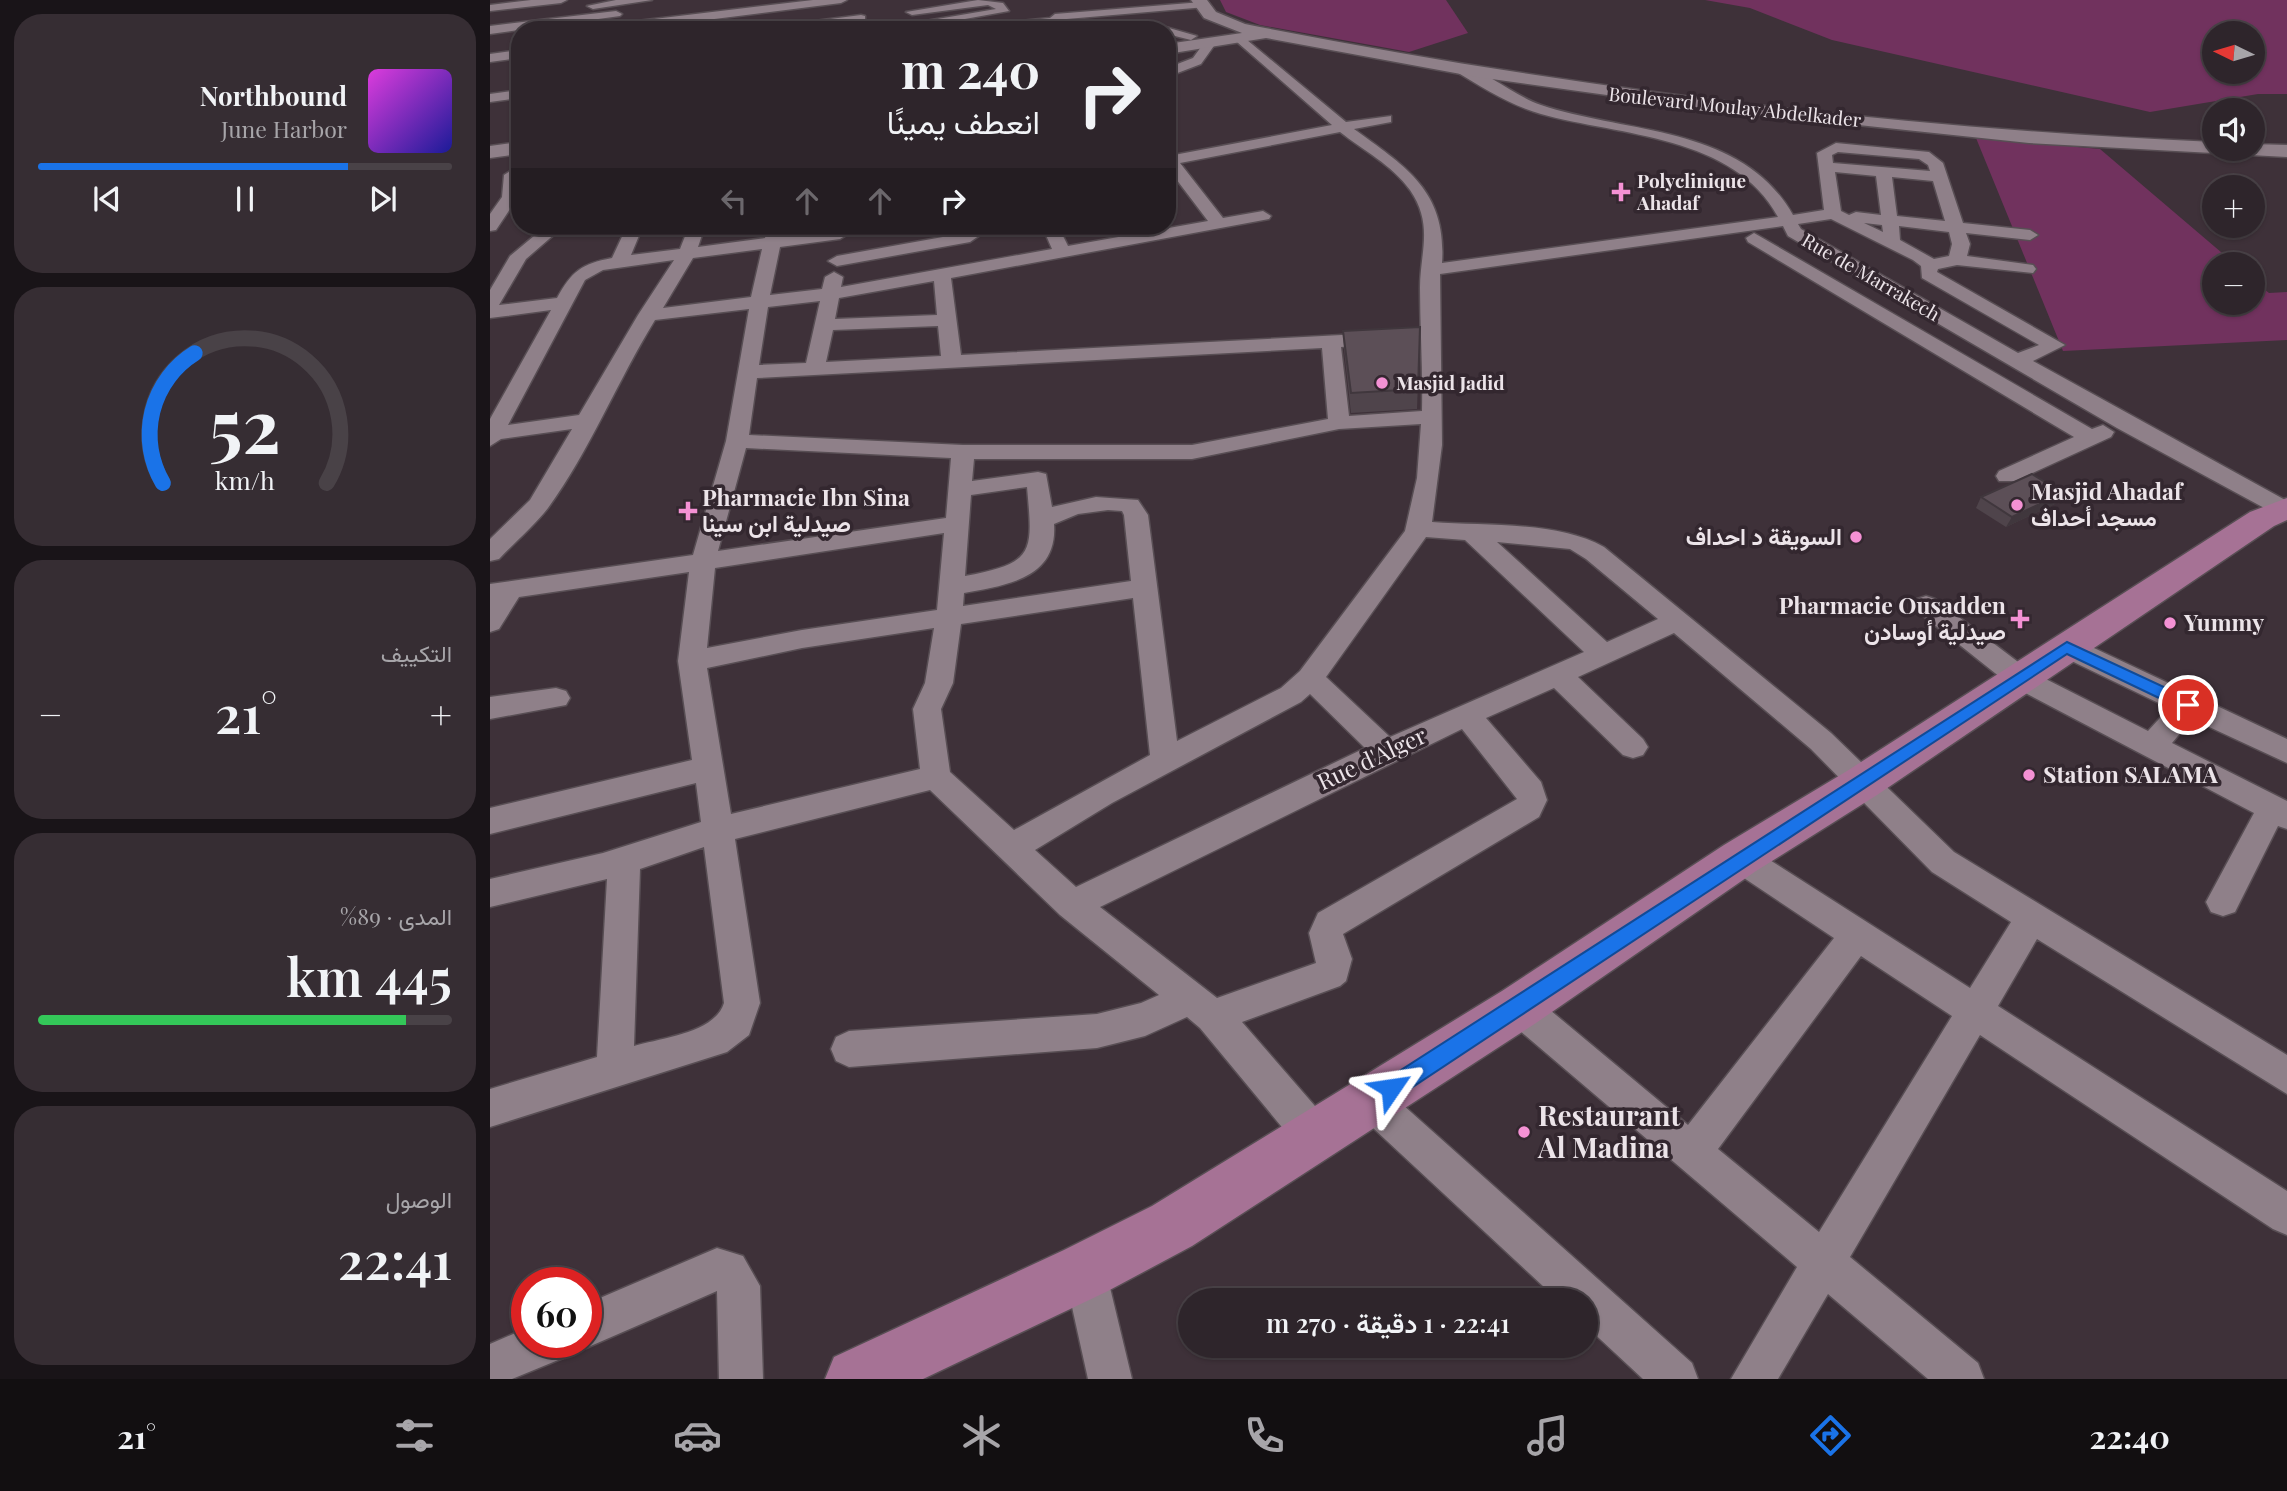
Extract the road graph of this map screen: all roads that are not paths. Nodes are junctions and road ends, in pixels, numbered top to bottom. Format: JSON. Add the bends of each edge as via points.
{"nodes":[{"id":1,"x":561,"y":0,"type":"edge"},
{"id":2,"x":646,"y":0,"type":"edge"},
{"id":3,"x":841,"y":0,"type":"edge"},
{"id":4,"x":904,"y":0,"type":"edge"},
{"id":5,"x":1129,"y":0,"type":"edge"},
{"id":6,"x":781,"y":3,"type":"edge"},
{"id":7,"x":962,"y":3,"type":"edge"},
{"id":8,"x":1200,"y":3,"type":"edge"},
{"id":9,"x":494,"y":9,"type":"edge"},
{"id":10,"x":912,"y":12,"type":"junction"},
{"id":11,"x":586,"y":14,"type":"edge"},
{"id":12,"x":1055,"y":17,"type":"junction"},
{"id":13,"x":544,"y":21,"type":"edge"},
{"id":14,"x":688,"y":21,"type":"edge"},
{"id":15,"x":702,"y":21,"type":"edge"},
{"id":16,"x":789,"y":21,"type":"edge"},
{"id":17,"x":819,"y":21,"type":"edge"},
{"id":18,"x":863,"y":21,"type":"edge"},
{"id":19,"x":917,"y":21,"type":"edge"},
{"id":20,"x":950,"y":21,"type":"edge"},
{"id":21,"x":1074,"y":21,"type":"edge"},
{"id":22,"x":1226,"y":23,"type":"junction"},
{"id":23,"x":511,"y":26,"type":"edge"},
{"id":24,"x":490,"y":30,"type":"edge"},
{"id":25,"x":1176,"y":33,"type":"edge"},
{"id":26,"x":1270,"y":34,"type":"junction"},
{"id":27,"x":1191,"y":36,"type":"junction"},
{"id":28,"x":1176,"y":38,"type":"edge"},
{"id":29,"x":1241,"y":39,"type":"junction"},
{"id":30,"x":511,"y":41,"type":"edge"},
{"id":31,"x":1210,"y":43,"type":"junction"},
{"id":32,"x":490,"y":44,"type":"edge"},
{"id":33,"x":1176,"y":48,"type":"edge"},
{"id":34,"x":511,"y":55,"type":"edge"},
{"id":35,"x":490,"y":58,"type":"edge"},
{"id":36,"x":511,"y":68,"type":"edge"},
{"id":37,"x":1460,"y":68,"type":"junction"},
{"id":38,"x":1176,"y":69,"type":"edge"},
{"id":39,"x":490,"y":71,"type":"edge"},
{"id":40,"x":511,"y":82,"type":"edge"},
{"id":41,"x":490,"y":85,"type":"edge"},
{"id":42,"x":511,"y":95,"type":"edge"},
{"id":43,"x":490,"y":98,"type":"edge"},
{"id":44,"x":1386,"y":119,"type":"dead end"},
{"id":45,"x":1344,"y":128,"type":"junction"},
{"id":46,"x":511,"y":142,"type":"edge"},
{"id":47,"x":490,"y":145,"type":"edge"},
{"id":48,"x":511,"y":149,"type":"edge"},
{"id":49,"x":2287,"y":151,"type":"edge"},
{"id":50,"x":490,"y":152,"type":"edge"},
{"id":51,"x":1176,"y":158,"type":"edge"},
{"id":52,"x":1827,"y":167,"type":"junction"},
{"id":53,"x":1176,"y":168,"type":"edge"},
{"id":54,"x":1883,"y":171,"type":"junction"},
{"id":55,"x":511,"y":176,"type":"edge"},
{"id":56,"x":1940,"y":177,"type":"junction"},
{"id":57,"x":490,"y":179,"type":"edge"},
{"id":58,"x":1186,"y":181,"type":"junction"},
{"id":59,"x":1176,"y":183,"type":"edge"},
{"id":60,"x":511,"y":196,"type":"edge"},
{"id":61,"x":490,"y":198,"type":"edge"},
{"id":62,"x":511,"y":199,"type":"edge"},
{"id":63,"x":1833,"y":214,"type":"junction"},
{"id":64,"x":1263,"y":216,"type":"dead end"},
{"id":65,"x":1890,"y":220,"type":"junction"},
{"id":66,"x":1219,"y":224,"type":"junction"},
{"id":67,"x":490,"y":226,"type":"edge"},
{"id":68,"x":1791,"y":227,"type":"junction"},
{"id":69,"x":1954,"y":227,"type":"junction"},
{"id":70,"x":1176,"y":229,"type":"edge"},
{"id":71,"x":544,"y":235,"type":"edge"},
{"id":72,"x":631,"y":235,"type":"edge"},
{"id":73,"x":693,"y":235,"type":"edge"},
{"id":74,"x":775,"y":235,"type":"edge"},
{"id":75,"x":840,"y":235,"type":"edge"},
{"id":76,"x":912,"y":235,"type":"edge"},
{"id":77,"x":973,"y":235,"type":"edge"},
{"id":78,"x":1054,"y":235,"type":"edge"},
{"id":79,"x":1132,"y":235,"type":"edge"},
{"id":80,"x":2030,"y":235,"type":"dead end"},
{"id":81,"x":1754,"y":238,"type":"junction"},
{"id":82,"x":538,"y":239,"type":"junction"},
{"id":83,"x":502,"y":242,"type":"edge"},
{"id":84,"x":1892,"y":242,"type":"junction"},
{"id":85,"x":912,"y":248,"type":"junction"},
{"id":86,"x":1063,"y":253,"type":"junction"},
{"id":87,"x":687,"y":254,"type":"junction"},
{"id":88,"x":1957,"y":260,"type":"junction"},
{"id":89,"x":837,"y":261,"type":"junction"},
{"id":90,"x":619,"y":262,"type":"junction"},
{"id":91,"x":2027,"y":268,"type":"dead end"},
{"id":92,"x":1919,"y":273,"type":"junction"},
{"id":93,"x":942,"y":275,"type":"junction"},
{"id":94,"x":1431,"y":278,"type":"junction"},
{"id":95,"x":1877,"y":280,"type":"junction"},
{"id":96,"x":830,"y":294,"type":"junction"},
{"id":97,"x":564,"y":303,"type":"junction"},
{"id":98,"x":759,"y":304,"type":"junction"},
{"id":99,"x":490,"y":306,"type":"edge"},
{"id":100,"x":490,"y":312,"type":"edge"},
{"id":101,"x":647,"y":315,"type":"junction"},
{"id":102,"x":946,"y":320,"type":"junction"},
{"id":103,"x":826,"y":325,"type":"junction"},
{"id":104,"x":1418,"y":337,"type":"junction"},
{"id":105,"x":1331,"y":342,"type":"junction"},
{"id":106,"x":2017,"y":361,"type":"junction"},
{"id":107,"x":952,"y":362,"type":"junction"},
{"id":108,"x":815,"y":369,"type":"junction"},
{"id":109,"x":750,"y":372,"type":"junction"},
{"id":110,"x":516,"y":392,"type":"junction"},
{"id":111,"x":490,"y":396,"type":"edge"},
{"id":112,"x":1431,"y":417,"type":"junction"},
{"id":113,"x":586,"y":421,"type":"junction"},
{"id":114,"x":1339,"y":423,"type":"junction"},
{"id":115,"x":2125,"y":423,"type":"junction"},
{"id":116,"x":491,"y":435,"type":"edge"},
{"id":117,"x":2090,"y":437,"type":"junction"},
{"id":118,"x":737,"y":441,"type":"junction"},
{"id":119,"x":963,"y":452,"type":"junction"},
{"id":120,"x":2007,"y":476,"type":"dead end"},
{"id":121,"x":960,"y":489,"type":"junction"},
{"id":122,"x":2286,"y":509,"type":"edge"},
{"id":123,"x":1042,"y":521,"type":"junction"},
{"id":124,"x":957,"y":524,"type":"junction"},
{"id":125,"x":1418,"y":529,"type":"junction"},
{"id":126,"x":1473,"y":534,"type":"junction"},
{"id":127,"x":490,"y":553,"type":"edge"},
{"id":128,"x":703,"y":562,"type":"junction"},
{"id":129,"x":952,"y":587,"type":"junction"},
{"id":130,"x":1146,"y":587,"type":"junction"},
{"id":131,"x":500,"y":592,"type":"edge"},
{"id":132,"x":1926,"y":605,"type":"dead end"},
{"id":133,"x":949,"y":618,"type":"junction"},
{"id":134,"x":1676,"y":622,"type":"junction"},
{"id":135,"x":490,"y":623,"type":"edge"},
{"id":136,"x":2067,"y":647,"type":"junction"},
{"id":137,"x":1604,"y":655,"type":"junction"},
{"id":138,"x":692,"y":661,"type":"junction"},
{"id":139,"x":1558,"y":675,"type":"junction"},
{"id":140,"x":1310,"y":678,"type":"junction"},
{"id":141,"x":2020,"y":678,"type":"junction"},
{"id":142,"x":556,"y":698,"type":"dead end"},
{"id":143,"x":2188,"y":705,"type":"junction"},
{"id":144,"x":490,"y":708,"type":"edge"},
{"id":145,"x":1468,"y":715,"type":"junction"},
{"id":146,"x":2282,"y":744,"type":"edge"},
{"id":147,"x":2152,"y":746,"type":"junction"},
{"id":148,"x":1633,"y":747,"type":"dead end"},
{"id":149,"x":1386,"y":751,"type":"junction"},
{"id":150,"x":1165,"y":761,"type":"junction"},
{"id":151,"x":709,"y":768,"type":"junction"},
{"id":152,"x":936,"y":777,"type":"junction"},
{"id":153,"x":1862,"y":783,"type":"junction"},
{"id":154,"x":2279,"y":812,"type":"edge"},
{"id":155,"x":490,"y":821,"type":"edge"},
{"id":156,"x":718,"y":830,"type":"junction"},
{"id":157,"x":1013,"y":847,"type":"junction"},
{"id":158,"x":1740,"y":858,"type":"junction"},
{"id":159,"x":624,"y":861,"type":"junction"},
{"id":160,"x":490,"y":893,"type":"edge"},
{"id":161,"x":2223,"y":902,"type":"dead end"},
{"id":162,"x":1072,"y":905,"type":"junction"},
{"id":163,"x":2032,"y":917,"type":"junction"},
{"id":164,"x":1857,"y":934,"type":"junction"},
{"id":165,"x":1201,"y":1007,"type":"junction"},
{"id":166,"x":1519,"y":1007,"type":"junction"},
{"id":167,"x":1976,"y":1012,"type":"junction"},
{"id":168,"x":849,"y":1049,"type":"dead end"},
{"id":169,"x":615,"y":1073,"type":"junction"},
{"id":170,"x":2287,"y":1076,"type":"edge"},
{"id":171,"x":1371,"y":1101,"type":"junction"},
{"id":172,"x":490,"y":1108,"type":"edge"},
{"id":173,"x":1314,"y":1135,"type":"junction"},
{"id":174,"x":1691,"y":1153,"type":"junction"},
{"id":175,"x":2287,"y":1215,"type":"edge"},
{"id":176,"x":1823,"y":1264,"type":"junction"},
{"id":177,"x":1085,"y":1272,"type":"junction"},
{"id":178,"x":602,"y":1319,"type":"edge"},
{"id":179,"x":511,"y":1357,"type":"edge"},
{"id":180,"x":490,"y":1366,"type":"edge"},
{"id":181,"x":740,"y":1379,"type":"edge"},
{"id":182,"x":856,"y":1379,"type":"edge"},
{"id":183,"x":1110,"y":1379,"type":"edge"},
{"id":184,"x":1676,"y":1379,"type":"edge"},
{"id":185,"x":1753,"y":1379,"type":"edge"},
{"id":186,"x":1962,"y":1379,"type":"edge"}],
"edges":[{"from":1,"to":9,"type":"street"},
{"from":2,"to":11,"type":"street"},
{"from":3,"to":6,"type":"street"},
{"from":4,"to":10,"type":"street"},
{"from":5,"to":12,"type":"street","via":[[1050,5],[1049,12]]},
{"from":6,"to":15,"type":"street"},
{"from":6,"to":16,"type":"street"},
{"from":7,"to":10,"type":"street"},
{"from":7,"to":20,"type":"street","via":[[992,2],[1003,10]]},
{"from":8,"to":12,"type":"street"},
{"from":8,"to":22,"type":"street","name":"Boulevard Moulay Abdelkader"},
{"from":9,"to":11,"type":"street"},
{"from":10,"to":19,"type":"street"},
{"from":11,"to":13,"type":"street"},
{"from":11,"to":14,"type":"street","via":[[685,5]]},
{"from":12,"to":21,"type":"street"},
{"from":17,"to":18,"type":"street","via":[[859,14]]},
{"from":22,"to":26,"type":"street","name":"Boulevard Moulay Abdelkader"},
{"from":22,"to":27,"type":"street"},
{"from":23,"to":24,"type":"street"},
{"from":25,"to":27,"type":"street"},
{"from":26,"to":29,"type":"street"},
{"from":26,"to":37,"type":"street","name":"Boulevard Moulay Abdelkader"},
{"from":27,"to":28,"type":"street"},
{"from":29,"to":31,"type":"street"},
{"from":29,"to":45,"type":"street"},
{"from":30,"to":32,"type":"street"},
{"from":31,"to":33,"type":"street"},
{"from":31,"to":38,"type":"street","via":[[1197,61]]},
{"from":34,"to":35,"type":"street"},
{"from":36,"to":39,"type":"street"},
{"from":37,"to":49,"type":"street","name":"Boulevard Moulay Abdelkader","via":[[1604,92],[1796,114],[2090,141]]},
{"from":37,"to":68,"type":"street","name":"Rue de Marrakech","via":[[1518,102],[1672,140],[1714,155],[1751,174],[1769,190]]},
{"from":40,"to":41,"type":"street"},
{"from":42,"to":43,"type":"street"},
{"from":44,"to":45,"type":"street"},
{"from":45,"to":51,"type":"street"},
{"from":45,"to":94,"type":"street","via":[[1396,167],[1421,195],[1434,231]]},
{"from":46,"to":47,"type":"street"},
{"from":48,"to":50,"type":"street"},
{"from":52,"to":54,"type":"street"},
{"from":52,"to":56,"type":"street","via":[[1825,153],[1829,149],[1875,149],[1924,155],[1935,163]]},
{"from":52,"to":63,"type":"street"},
{"from":53,"to":58,"type":"street"},
{"from":54,"to":56,"type":"street"},
{"from":54,"to":65,"type":"street"},
{"from":55,"to":57,"type":"street"},
{"from":56,"to":69,"type":"street"},
{"from":58,"to":59,"type":"street"},
{"from":58,"to":66,"type":"street"},
{"from":60,"to":61,"type":"street"},
{"from":62,"to":67,"type":"street"},
{"from":63,"to":65,"type":"street"},
{"from":63,"to":68,"type":"street"},
{"from":63,"to":84,"type":"street"},
{"from":64,"to":66,"type":"street"},
{"from":65,"to":69,"type":"street"},
{"from":65,"to":84,"type":"street"},
{"from":66,"to":70,"type":"street"},
{"from":68,"to":81,"type":"street"},
{"from":68,"to":94,"type":"street"},
{"from":68,"to":95,"type":"street","name":"Rue de Marrakech"},
{"from":69,"to":80,"type":"street"},
{"from":69,"to":88,"type":"street","via":[[1961,244]]},
{"from":71,"to":82,"type":"street"},
{"from":72,"to":90,"type":"street"},
{"from":73,"to":87,"type":"street"},
{"from":74,"to":87,"type":"street"},
{"from":74,"to":98,"type":"street"},
{"from":75,"to":89,"type":"street"},
{"from":76,"to":85,"type":"street"},
{"from":77,"to":85,"type":"street"},
{"from":78,"to":86,"type":"street"},
{"from":79,"to":86,"type":"street"},
{"from":81,"to":94,"type":"street"},
{"from":81,"to":117,"type":"street"},
{"from":82,"to":83,"type":"street"},
{"from":82,"to":99,"type":"street","via":[[519,256]]},
{"from":84,"to":92,"type":"street"},
{"from":85,"to":89,"type":"street"},
{"from":86,"to":93,"type":"street"},
{"from":87,"to":90,"type":"street"},
{"from":87,"to":101,"type":"street"},
{"from":88,"to":91,"type":"street"},
{"from":88,"to":92,"type":"street"},
{"from":89,"to":96,"type":"street"},
{"from":90,"to":97,"type":"street","via":[[578,277]]},
{"from":92,"to":95,"type":"street"},
{"from":92,"to":106,"type":"street","via":[[2055,345]]},
{"from":93,"to":96,"type":"street"},
{"from":93,"to":102,"type":"street"},
{"from":94,"to":104,"type":"street"},
{"from":95,"to":106,"type":"street","name":"Rue de Marrakech"},
{"from":96,"to":98,"type":"street"},
{"from":96,"to":103,"type":"street"},
{"from":97,"to":100,"type":"street"},
{"from":97,"to":110,"type":"street"},
{"from":98,"to":101,"type":"street"},
{"from":98,"to":109,"type":"street"},
{"from":101,"to":113,"type":"street"},
{"from":102,"to":103,"type":"street"},
{"from":102,"to":107,"type":"street"},
{"from":103,"to":108,"type":"street"},
{"from":104,"to":105,"type":"street"},
{"from":104,"to":112,"type":"street"},
{"from":105,"to":107,"type":"street"},
{"from":105,"to":114,"type":"street"},
{"from":106,"to":115,"type":"street","name":"Rue de Marrakech"},
{"from":107,"to":108,"type":"street"},
{"from":108,"to":109,"type":"street"},
{"from":109,"to":118,"type":"street"},
{"from":110,"to":111,"type":"street"},
{"from":110,"to":116,"type":"street"},
{"from":112,"to":114,"type":"street"},
{"from":112,"to":125,"type":"street","via":[[1425,505]]},
{"from":113,"to":116,"type":"street"},
{"from":113,"to":127,"type":"street","via":[[538,505]]},
{"from":114,"to":119,"type":"street","via":[[1192,452]]},
{"from":115,"to":117,"type":"street"},
{"from":115,"to":122,"type":"street","name":"Rue de Marrakech"},
{"from":117,"to":120,"type":"street"},
{"from":118,"to":119,"type":"street"},
{"from":118,"to":128,"type":"street"},
{"from":119,"to":121,"type":"street"},
{"from":121,"to":123,"type":"street","via":[[1038,479]]},
{"from":121,"to":124,"type":"street"},
{"from":122,"to":136,"type":"main road","via":[[2262,519]]},
{"from":123,"to":129,"type":"street","via":[[1041,551],[1023,570]]},
{"from":123,"to":130,"type":"street","via":[[1068,509],[1130,505],[1136,515]]},
{"from":124,"to":128,"type":"street"},
{"from":124,"to":129,"type":"street"},
{"from":125,"to":126,"type":"street"},
{"from":125,"to":140,"type":"street"},
{"from":126,"to":134,"type":"street","via":[[1578,543]]},
{"from":126,"to":137,"type":"street"},
{"from":128,"to":131,"type":"street"},
{"from":128,"to":138,"type":"street"},
{"from":129,"to":133,"type":"street"},
{"from":130,"to":133,"type":"street"},
{"from":130,"to":150,"type":"street"},
{"from":131,"to":135,"type":"street"},
{"from":132,"to":141,"type":"street"},
{"from":133,"to":138,"type":"street","via":[[802,639]]},
{"from":133,"to":152,"type":"street","via":[[939,683],[927,709]]},
{"from":134,"to":137,"type":"street","name":"Rue d'Alger"},
{"from":134,"to":153,"type":"street","via":[[1821,741]]},
{"from":136,"to":141,"type":"main road"},
{"from":136,"to":143,"type":"street"},
{"from":137,"to":139,"type":"street","name":"Rue d'Alger"},
{"from":138,"to":151,"type":"street"},
{"from":139,"to":145,"type":"street","name":"Rue d'Alger"},
{"from":139,"to":148,"type":"street"},
{"from":140,"to":149,"type":"street"},
{"from":140,"to":150,"type":"street","via":[[1291,695]]},
{"from":141,"to":147,"type":"street"},
{"from":141,"to":153,"type":"main road"},
{"from":142,"to":144,"type":"street"},
{"from":143,"to":146,"type":"street"},
{"from":143,"to":147,"type":"street"},
{"from":145,"to":149,"type":"street","name":"Rue d'Alger"},
{"from":145,"to":165,"type":"street","via":[[1530,792],[1528,808],[1330,924],[1326,933],[1335,959],[1328,975]]},
{"from":147,"to":154,"type":"street"},
{"from":149,"to":162,"type":"street","name":"Rue d'Alger"},
{"from":150,"to":157,"type":"street"},
{"from":151,"to":155,"type":"street"},
{"from":151,"to":156,"type":"street"},
{"from":152,"to":156,"type":"street"},
{"from":152,"to":157,"type":"street"},
{"from":153,"to":158,"type":"main road"},
{"from":153,"to":163,"type":"street","via":[[1943,862]]},
{"from":154,"to":161,"type":"street"},
{"from":156,"to":159,"type":"street"},
{"from":156,"to":169,"type":"street","via":[[741,1013],[727,1033],[714,1040]]},
{"from":157,"to":162,"type":"street"},
{"from":158,"to":164,"type":"street"},
{"from":158,"to":166,"type":"main road"},
{"from":159,"to":160,"type":"street"},
{"from":159,"to":169,"type":"street"},
{"from":162,"to":165,"type":"street"},
{"from":163,"to":167,"type":"street"},
{"from":163,"to":170,"type":"street"},
{"from":164,"to":167,"type":"street"},
{"from":164,"to":174,"type":"street"},
{"from":165,"to":168,"type":"street","via":[[1097,1031]]},
{"from":165,"to":173,"type":"street"},
{"from":166,"to":171,"type":"main road"},
{"from":166,"to":174,"type":"street"},
{"from":167,"to":175,"type":"street"},
{"from":167,"to":176,"type":"street"},
{"from":169,"to":172,"type":"street"},
{"from":171,"to":173,"type":"main road"},
{"from":171,"to":184,"type":"street"},
{"from":173,"to":177,"type":"main road","via":[[1172,1226]]},
{"from":174,"to":176,"type":"street"},
{"from":176,"to":185,"type":"street"},
{"from":176,"to":186,"type":"street"},
{"from":177,"to":182,"type":"main road"},
{"from":177,"to":183,"type":"street"},
{"from":178,"to":181,"type":"street","via":[[717,1269],[728,1271],[739,1286]]},
{"from":179,"to":180,"type":"street"}]}
